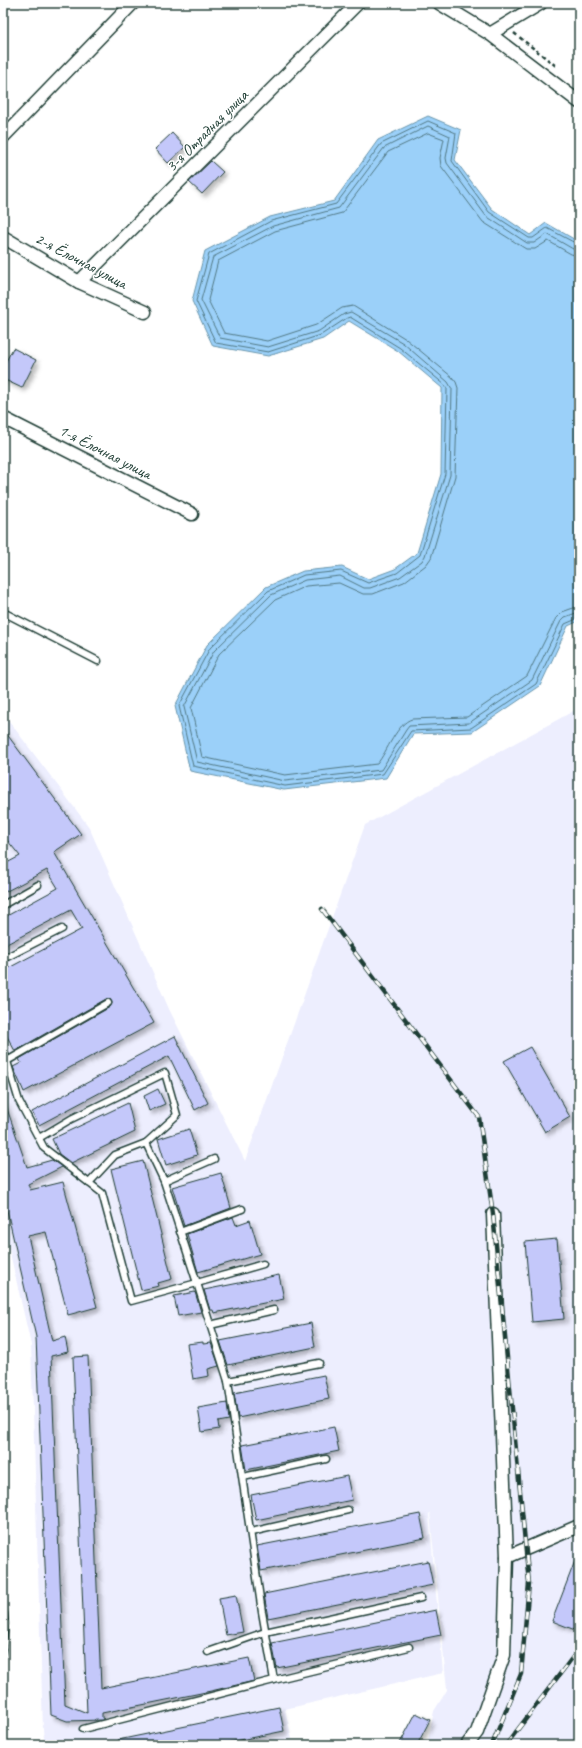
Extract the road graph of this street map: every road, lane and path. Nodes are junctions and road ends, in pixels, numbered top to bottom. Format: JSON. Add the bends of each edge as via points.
{"nodes":[{"id":1,"x":133,"y":3,"type":"edge"},
{"id":2,"x":358,"y":3,"type":"edge"},
{"id":3,"x":439,"y":3,"type":"edge"},
{"id":4,"x":541,"y":3,"type":"edge"},
{"id":5,"x":504,"y":26,"type":"junction"},
{"id":6,"x":490,"y":34,"type":"junction"},
{"id":7,"x":560,"y":69,"type":"dead end"},
{"id":8,"x":579,"y":102,"type":"edge"},
{"id":9,"x":3,"y":137,"type":"edge"},
{"id":10,"x":3,"y":237,"type":"edge"},
{"id":11,"x":79,"y":282,"type":"junction"},
{"id":12,"x":144,"y":312,"type":"dead end"},
{"id":13,"x":3,"y":418,"type":"edge"},
{"id":14,"x":192,"y":514,"type":"dead end"},
{"id":15,"x":3,"y":612,"type":"edge"},
{"id":16,"x":98,"y":661,"type":"dead end"},
{"id":17,"x":38,"y":885,"type":"dead end"},
{"id":18,"x":3,"y":905,"type":"edge"},
{"id":19,"x":62,"y":929,"type":"dead end"},
{"id":20,"x":3,"y":959,"type":"edge"},
{"id":21,"x":108,"y":1003,"type":"dead end"},
{"id":22,"x":3,"y":1048,"type":"edge"},
{"id":23,"x":7,"y":1060,"type":"junction"},
{"id":24,"x":39,"y":1138,"type":"junction"},
{"id":25,"x":146,"y":1143,"type":"junction"},
{"id":26,"x":214,"y":1159,"type":"dead end"},
{"id":27,"x":164,"y":1181,"type":"junction"},
{"id":28,"x":90,"y":1183,"type":"junction"},
{"id":29,"x":242,"y":1209,"type":"dead end"},
{"id":30,"x":493,"y":1214,"type":"dead end"},
{"id":31,"x":180,"y":1232,"type":"junction"},
{"id":32,"x":263,"y":1264,"type":"dead end"},
{"id":33,"x":197,"y":1283,"type":"junction"},
{"id":34,"x":274,"y":1310,"type":"dead end"},
{"id":35,"x":210,"y":1325,"type":"junction"},
{"id":36,"x":319,"y":1363,"type":"dead end"},
{"id":37,"x":228,"y":1381,"type":"junction"},
{"id":38,"x":326,"y":1459,"type":"dead end"},
{"id":39,"x":243,"y":1477,"type":"junction"},
{"id":40,"x":348,"y":1510,"type":"dead end"},
{"id":41,"x":579,"y":1526,"type":"edge"},
{"id":42,"x":251,"y":1532,"type":"junction"},
{"id":43,"x":507,"y":1557,"type":"junction"},
{"id":44,"x":421,"y":1598,"type":"dead end"},
{"id":45,"x":265,"y":1632,"type":"junction"},
{"id":46,"x":409,"y":1647,"type":"dead end"},
{"id":47,"x":208,"y":1652,"type":"dead end"},
{"id":48,"x":274,"y":1680,"type":"junction"},
{"id":49,"x":83,"y":1729,"type":"dead end"},
{"id":50,"x":467,"y":1745,"type":"edge"}],
"edges":[{"from":1,"to":9,"type":"street"},
{"from":2,"to":11,"type":"street","name":"3-я Отрадная улица"},
{"from":3,"to":6,"type":"street"},
{"from":4,"to":5,"type":"street"},
{"from":5,"to":6,"type":"street"},
{"from":5,"to":7,"type":"path"},
{"from":6,"to":8,"type":"street"},
{"from":10,"to":11,"type":"street","name":"2-я Ёлочная улица"},
{"from":11,"to":12,"type":"street","name":"2-я Ёлочная улица"},
{"from":13,"to":14,"type":"street","name":"1-я Ёлочная улица"},
{"from":15,"to":16,"type":"lane"},
{"from":17,"to":18,"type":"lane"},
{"from":19,"to":20,"type":"lane"},
{"from":21,"to":23,"type":"lane"},
{"from":22,"to":23,"type":"lane"},
{"from":23,"to":24,"type":"lane","via":[[19,1101]]},
{"from":24,"to":25,"type":"lane","via":[[71,1119],[165,1073],[177,1115]]},
{"from":24,"to":28,"type":"lane","via":[[44,1148]]},
{"from":25,"to":27,"type":"lane"},
{"from":25,"to":28,"type":"lane","via":[[115,1155]]},
{"from":26,"to":27,"type":"lane"},
{"from":27,"to":31,"type":"lane"},
{"from":28,"to":33,"type":"lane","via":[[102,1193],[131,1301]]},
{"from":29,"to":31,"type":"lane"},
{"from":30,"to":43,"type":"street"},
{"from":31,"to":33,"type":"lane"},
{"from":32,"to":33,"type":"lane"},
{"from":33,"to":35,"type":"lane"},
{"from":34,"to":35,"type":"lane"},
{"from":35,"to":37,"type":"lane"},
{"from":36,"to":37,"type":"lane"},
{"from":37,"to":39,"type":"lane"},
{"from":38,"to":39,"type":"lane"},
{"from":39,"to":42,"type":"lane"},
{"from":40,"to":42,"type":"lane"},
{"from":41,"to":43,"type":"street"},
{"from":42,"to":45,"type":"lane"},
{"from":43,"to":50,"type":"street","via":[[504,1655],[477,1732]]},
{"from":44,"to":45,"type":"lane"},
{"from":45,"to":47,"type":"lane"},
{"from":45,"to":48,"type":"lane"},
{"from":46,"to":48,"type":"lane"},
{"from":48,"to":49,"type":"lane"}]}
